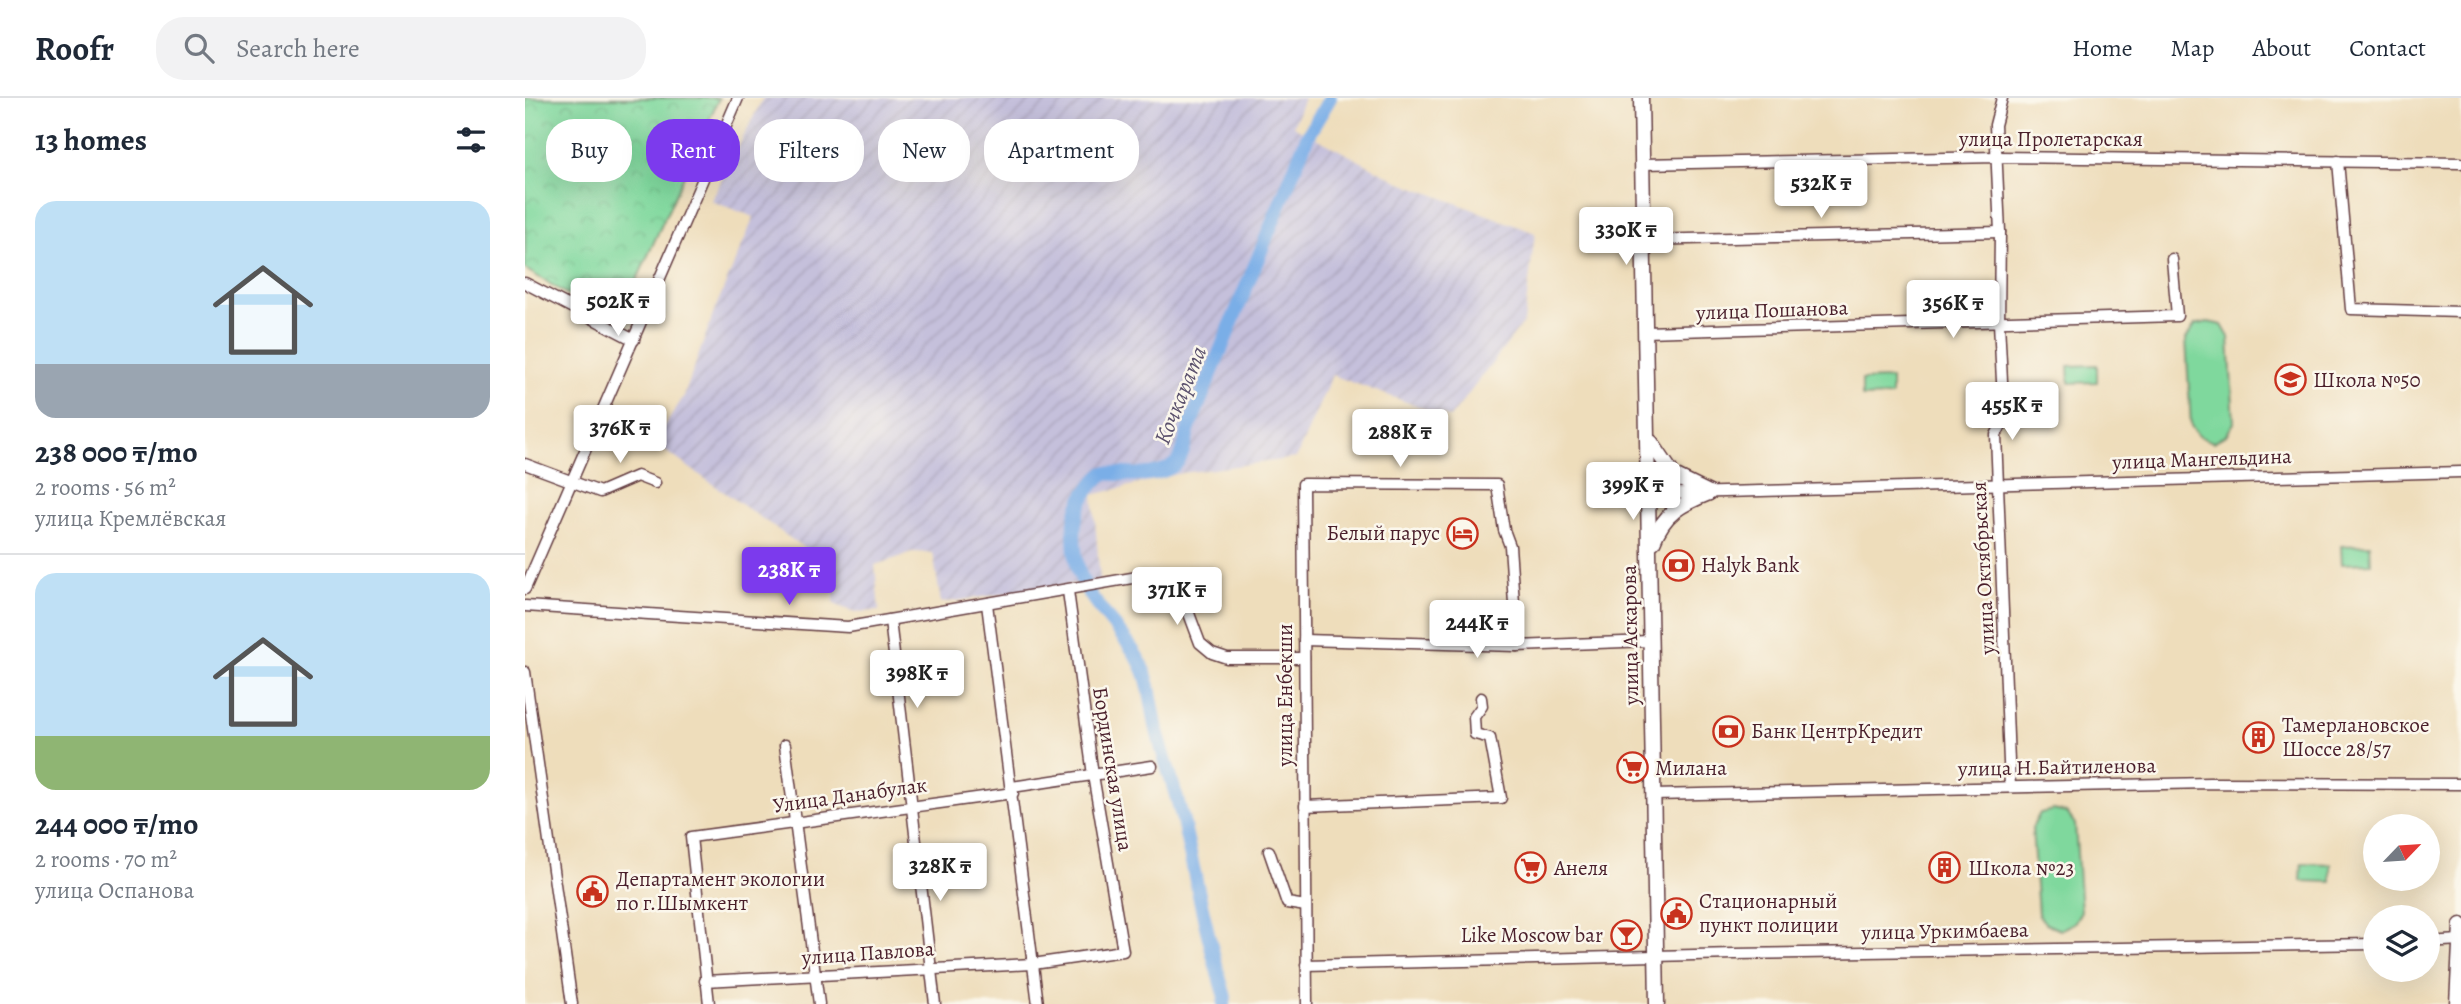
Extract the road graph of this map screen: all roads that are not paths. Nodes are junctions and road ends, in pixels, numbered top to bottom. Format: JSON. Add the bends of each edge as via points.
{"nodes":[{"id":1,"x":738,"y":98,"type":"edge"},
{"id":2,"x":1641,"y":98,"type":"edge"},
{"id":3,"x":2002,"y":98,"type":"edge"},
{"id":4,"x":1997,"y":157,"type":"junction"},
{"id":5,"x":2338,"y":161,"type":"junction"},
{"id":6,"x":2461,"y":163,"type":"edge"},
{"id":7,"x":1642,"y":164,"type":"junction"},
{"id":8,"x":2000,"y":232,"type":"junction"},
{"id":9,"x":1643,"y":240,"type":"junction"},
{"id":10,"x":2172,"y":259,"type":"dead end"},
{"id":11,"x":525,"y":283,"type":"edge"},
{"id":12,"x":2461,"y":312,"type":"edge"},
{"id":13,"x":1999,"y":323,"type":"junction"},
{"id":14,"x":1645,"y":332,"type":"junction"},
{"id":15,"x":634,"y":340,"type":"junction"},
{"id":16,"x":1648,"y":435,"type":"junction"},
{"id":17,"x":525,"y":464,"type":"edge"},
{"id":18,"x":2461,"y":472,"type":"edge"},
{"id":19,"x":571,"y":482,"type":"junction"},
{"id":20,"x":656,"y":482,"type":"dead end"},
{"id":21,"x":1998,"y":484,"type":"junction"},
{"id":22,"x":1709,"y":493,"type":"junction"},
{"id":23,"x":1650,"y":494,"type":"junction"},
{"id":24,"x":1650,"y":550,"type":"junction"},
{"id":25,"x":525,"y":589,"type":"edge"},
{"id":26,"x":1068,"y":591,"type":"junction"},
{"id":27,"x":986,"y":604,"type":"junction"},
{"id":28,"x":525,"y":606,"type":"edge"},
{"id":29,"x":890,"y":620,"type":"junction"},
{"id":30,"x":1304,"y":640,"type":"junction"},
{"id":31,"x":1650,"y":641,"type":"junction"},
{"id":32,"x":1517,"y":646,"type":"junction"},
{"id":33,"x":1304,"y":658,"type":"junction"},
{"id":34,"x":525,"y":672,"type":"edge"},
{"id":35,"x":1481,"y":698,"type":"dead end"},
{"id":36,"x":785,"y":745,"type":"dead end"},
{"id":37,"x":1152,"y":766,"type":"dead end"},
{"id":38,"x":1093,"y":775,"type":"junction"},
{"id":39,"x":2461,"y":784,"type":"edge"},
{"id":40,"x":2010,"y":787,"type":"junction"},
{"id":41,"x":1013,"y":790,"type":"junction"},
{"id":42,"x":1654,"y":795,"type":"junction"},
{"id":43,"x":912,"y":805,"type":"junction"},
{"id":44,"x":1305,"y":806,"type":"junction"},
{"id":45,"x":794,"y":822,"type":"junction"},
{"id":46,"x":1269,"y":851,"type":"dead end"},
{"id":47,"x":1306,"y":906,"type":"junction"},
{"id":48,"x":2461,"y":925,"type":"edge"},
{"id":49,"x":2460,"y":940,"type":"edge"},
{"id":50,"x":2440,"y":941,"type":"edge"},
{"id":51,"x":2363,"y":944,"type":"edge"},
{"id":52,"x":1123,"y":951,"type":"joint"},
{"id":53,"x":1656,"y":957,"type":"junction"},
{"id":54,"x":1033,"y":964,"type":"junction"},
{"id":55,"x":1306,"y":965,"type":"junction"},
{"id":56,"x":932,"y":967,"type":"junction"},
{"id":57,"x":816,"y":978,"type":"junction"},
{"id":58,"x":705,"y":981,"type":"junction"},
{"id":59,"x":572,"y":1004,"type":"edge"},
{"id":60,"x":709,"y":1004,"type":"edge"},
{"id":61,"x":819,"y":1004,"type":"edge"},
{"id":62,"x":935,"y":1004,"type":"edge"},
{"id":63,"x":1038,"y":1004,"type":"edge"},
{"id":64,"x":1307,"y":1004,"type":"edge"},
{"id":65,"x":1657,"y":1004,"type":"edge"},
{"id":66,"x":2457,"y":1004,"type":"edge"}],
"edges":[{"from":1,"to":15,"type":"street"},
{"from":2,"to":7,"type":"main road","name":"улица Аскарова"},
{"from":3,"to":4,"type":"street","name":"улица Октябрьская","via":[[1995,125]]},
{"from":4,"to":5,"type":"street","name":"улица Пролетарская"},
{"from":4,"to":7,"type":"street","name":"улица Пролетарская"},
{"from":4,"to":8,"type":"street","name":"улица Октябрьская"},
{"from":5,"to":6,"type":"street","name":"улица Пролетарская"},
{"from":5,"to":12,"type":"street","via":[[2351,309]]},
{"from":7,"to":9,"type":"main road","name":"улица Аскарова"},
{"from":8,"to":9,"type":"street"},
{"from":8,"to":13,"type":"street","name":"улица Октябрьская"},
{"from":9,"to":14,"type":"main road","name":"улица Аскарова"},
{"from":10,"to":13,"type":"street","name":"улица Пошанова","via":[[2177,316]]},
{"from":11,"to":15,"type":"street"},
{"from":13,"to":14,"type":"street","name":"улица Пошанова"},
{"from":13,"to":21,"type":"street","name":"улица Октябрьская","via":[[2004,420],[1996,435]]},
{"from":14,"to":16,"type":"main road","name":"улица Аскарова"},
{"from":15,"to":19,"type":"street"},
{"from":16,"to":22,"type":"main road","via":[[1674,476]]},
{"from":16,"to":23,"type":"main road","name":"улица Аскарова"},
{"from":17,"to":19,"type":"street"},
{"from":18,"to":21,"type":"street","name":"улица Мангельдина"},
{"from":19,"to":20,"type":"street","via":[[600,492],[637,476]]},
{"from":19,"to":25,"type":"street"},
{"from":21,"to":22,"type":"street","name":"улица Мангельдина"},
{"from":21,"to":40,"type":"street","name":"улица Октябрьская"},
{"from":22,"to":23,"type":"street","name":"улица Мангельдина"},
{"from":22,"to":24,"type":"main road","via":[[1672,510],[1662,520]]},
{"from":23,"to":24,"type":"main road","name":"улица Аскарова"},
{"from":24,"to":31,"type":"main road","name":"улица Аскарова"},
{"from":26,"to":27,"type":"street"},
{"from":26,"to":33,"type":"street","via":[[1169,575],[1178,584],[1200,643],[1212,653],[1227,658]]},
{"from":26,"to":38,"type":"street","name":"Бординская улица"},
{"from":27,"to":29,"type":"street"},
{"from":27,"to":41,"type":"street"},
{"from":28,"to":29,"type":"street","via":[[848,627]]},
{"from":29,"to":43,"type":"street"},
{"from":30,"to":32,"type":"street"},
{"from":30,"to":32,"type":"street","name":"улица Енбекши","via":[[1303,484],[1497,485],[1510,546]]},
{"from":30,"to":33,"type":"street","name":"улица Енбекши"},
{"from":31,"to":32,"type":"street"},
{"from":31,"to":42,"type":"main road","name":"улица Аскарова"},
{"from":33,"to":44,"type":"street","name":"улица Енбекши"},
{"from":34,"to":59,"type":"street"},
{"from":35,"to":44,"type":"street","via":[[1482,706],[1474,717],[1475,734],[1490,738],[1501,798]]},
{"from":36,"to":45,"type":"street"},
{"from":37,"to":38,"type":"street","name":"Улица Данабулак"},
{"from":38,"to":41,"type":"street","name":"Улица Данабулак"},
{"from":38,"to":52,"type":"street","name":"Бординская улица"},
{"from":39,"to":40,"type":"street","name":"улица Н.Байтиленова"},
{"from":40,"to":42,"type":"street","name":"улица Н.Байтиленова"},
{"from":41,"to":43,"type":"street","name":"Улица Данабулак"},
{"from":41,"to":54,"type":"street"},
{"from":42,"to":53,"type":"main road","name":"улица Аскарова"},
{"from":43,"to":45,"type":"street","name":"Улица Данабулак"},
{"from":43,"to":56,"type":"street"},
{"from":44,"to":47,"type":"street","name":"улица Енбекши"},
{"from":45,"to":57,"type":"street"},
{"from":45,"to":58,"type":"street","name":"Улица Данабулак","via":[[691,837]]},
{"from":46,"to":47,"type":"street","via":[[1287,903]]},
{"from":47,"to":55,"type":"street","name":"улица Енбекши"},
{"from":48,"to":49,"type":"main road"},
{"from":49,"to":50,"type":"street"},
{"from":49,"to":66,"type":"main road"},
{"from":51,"to":53,"type":"street","name":"улица Уркимбаева"},
{"from":52,"to":54,"type":"street","name":"улица Павлова"},
{"from":53,"to":55,"type":"street","name":"улица Уркимбаева"},
{"from":53,"to":65,"type":"main road","name":"улица Аскарова"},
{"from":54,"to":56,"type":"street","name":"улица Павлова"},
{"from":54,"to":63,"type":"street"},
{"from":55,"to":64,"type":"street","name":"улица Енбекши"},
{"from":56,"to":57,"type":"street","name":"улица Павлова"},
{"from":56,"to":62,"type":"street"},
{"from":57,"to":58,"type":"street","name":"улица Павлова"},
{"from":57,"to":61,"type":"street"},
{"from":58,"to":60,"type":"street"}]}
